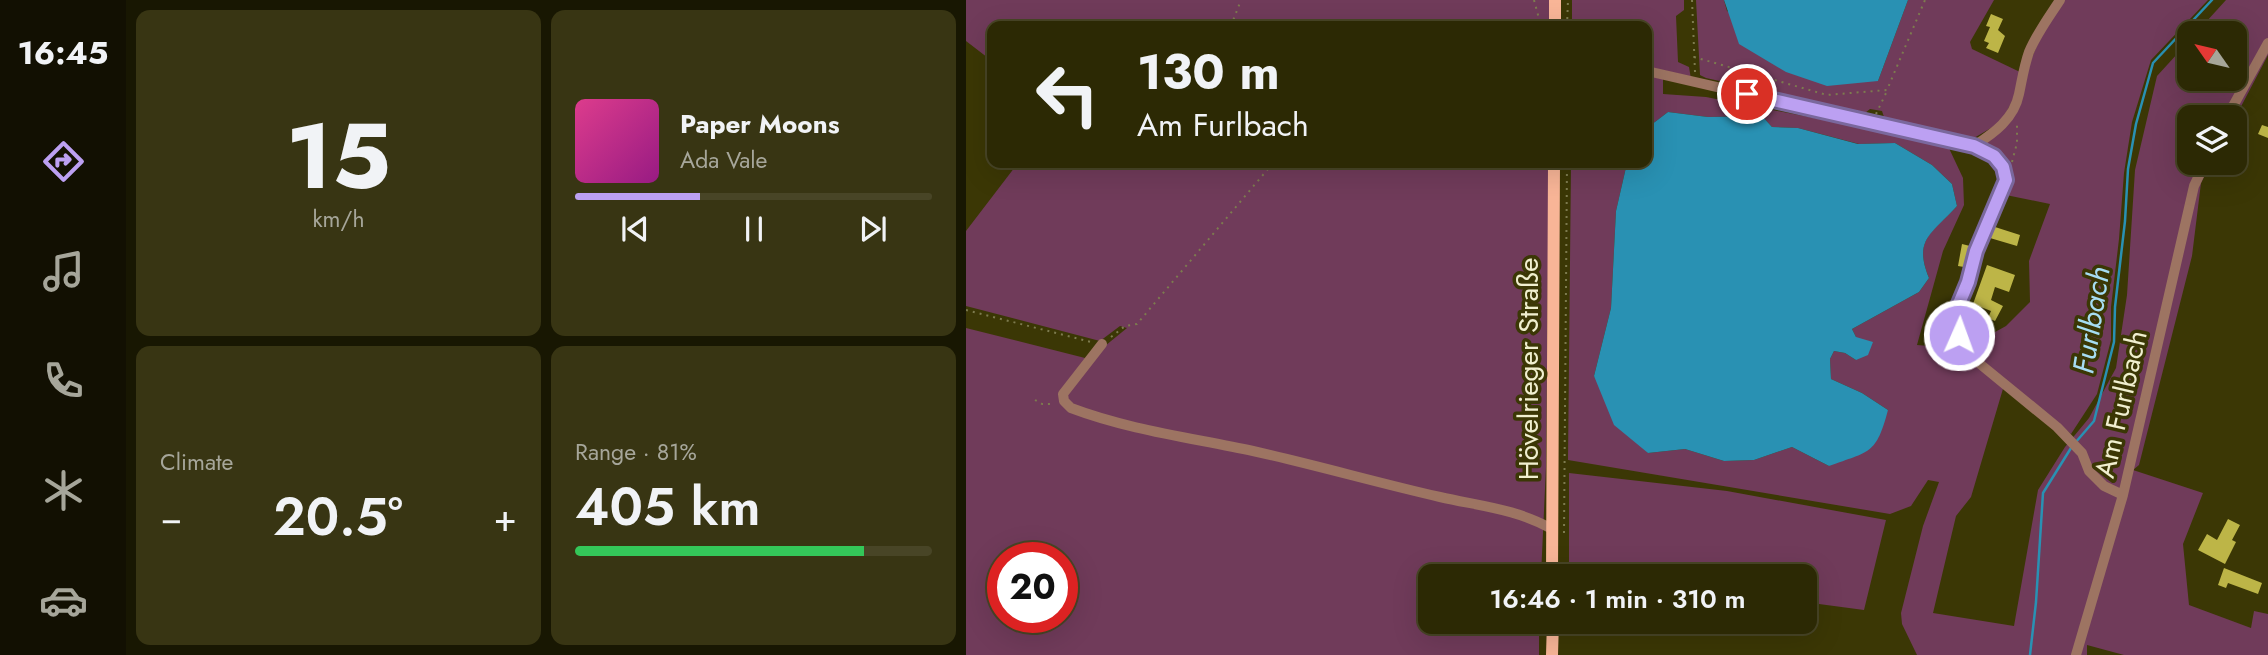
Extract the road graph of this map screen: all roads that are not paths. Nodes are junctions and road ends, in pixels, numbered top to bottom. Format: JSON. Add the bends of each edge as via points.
{"nodes":[{"id":1,"x":1555,"y":0,"type":"edge"},
{"id":2,"x":2060,"y":0,"type":"edge"},
{"id":3,"x":1555,"y":21,"type":"edge"},
{"id":4,"x":2268,"y":43,"type":"edge"},
{"id":5,"x":1652,"y":72,"type":"edge"},
{"id":6,"x":2234,"y":105,"type":"edge"},
{"id":7,"x":1974,"y":146,"type":"junction"},
{"id":8,"x":1554,"y":168,"type":"edge"},
{"id":9,"x":2200,"y":175,"type":"edge"},
{"id":10,"x":1102,"y":344,"type":"road end"},
{"id":11,"x":2123,"y":495,"type":"junction"},
{"id":12,"x":1552,"y":529,"type":"junction"},
{"id":13,"x":1552,"y":564,"type":"edge"},
{"id":14,"x":1553,"y":634,"type":"edge"},
{"id":15,"x":1552,"y":655,"type":"edge"},
{"id":16,"x":2076,"y":655,"type":"edge"}],
"edges":[{"from":1,"to":3,"type":"main road"},
{"from":2,"to":7,"type":"street","via":[[2029,52],[2015,106],[1999,128]]},
{"from":4,"to":6,"type":"street"},
{"from":5,"to":7,"type":"street"},
{"from":7,"to":11,"type":"street","via":[[1994,156],[2006,180],[1958,306],[1956,326],[1963,343],[1980,364],[2082,453],[2089,471],[2104,486]]},
{"from":8,"to":12,"type":"main road","name":"Hövelrieger Straße"},
{"from":9,"to":11,"type":"street","name":"Am Furlbach"},
{"from":10,"to":12,"type":"street","via":[[1063,394],[1068,406],[1165,433],[1513,511]]},
{"from":11,"to":16,"type":"street","name":"Am Furlbach"},
{"from":12,"to":13,"type":"main road","name":"Hövelrieger Straße"},
{"from":14,"to":15,"type":"main road"}]}
